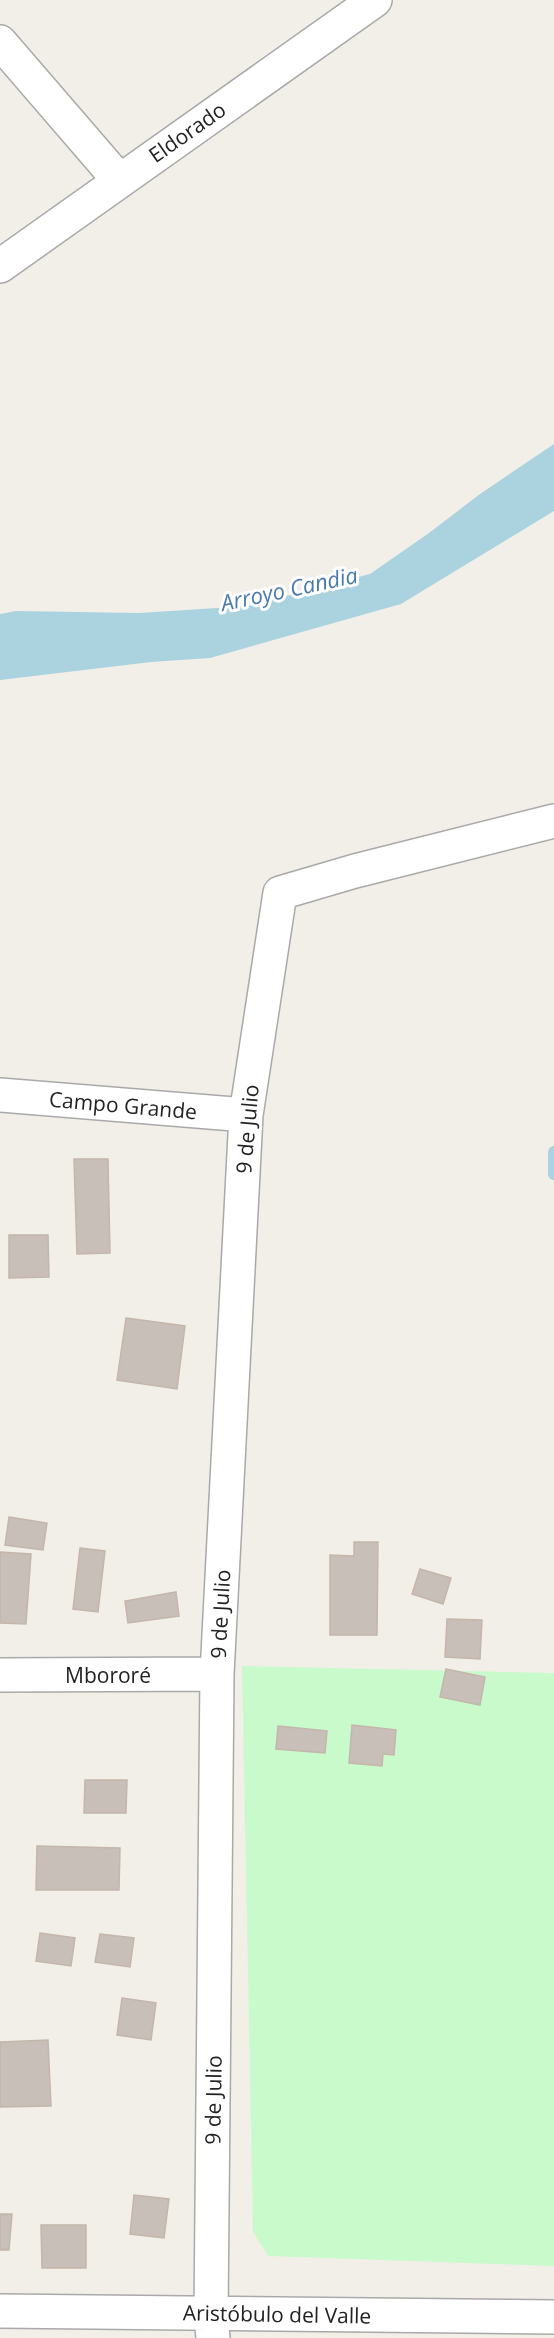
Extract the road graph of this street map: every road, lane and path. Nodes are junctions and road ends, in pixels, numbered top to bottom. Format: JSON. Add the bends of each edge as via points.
{"nodes":[{"id":1,"x":375,"y":0,"type":"edge"},
{"id":2,"x":0,"y":42,"type":"edge"},
{"id":3,"x":119,"y":180,"type":"junction"},
{"id":4,"x":0,"y":266,"type":"edge"},
{"id":5,"x":554,"y":821,"type":"edge"},
{"id":6,"x":0,"y":1095,"type":"edge"},
{"id":7,"x":246,"y":1115,"type":"junction"},
{"id":8,"x":217,"y":1674,"type":"junction"},
{"id":9,"x":0,"y":1675,"type":"edge"},
{"id":10,"x":0,"y":2311,"type":"edge"},
{"id":11,"x":554,"y":2317,"type":"edge"},
{"id":12,"x":212,"y":2326,"type":"edge"}],
"edges":[{"from":1,"to":3,"type":"street","name":"Eldorado"},
{"from":2,"to":3,"type":"street"},
{"from":3,"to":4,"type":"street","name":"Eldorado"},
{"from":5,"to":7,"type":"street","name":"9 de Julio","via":[[280,893]]},
{"from":6,"to":7,"type":"street","name":"Campo Grande"},
{"from":7,"to":8,"type":"street","name":"9 de Julio"},
{"from":8,"to":9,"type":"street","name":"Mbororé"},
{"from":8,"to":12,"type":"street","name":"9 de Julio"},
{"from":10,"to":12,"type":"street","name":"Aristóbulo del Valle"},
{"from":11,"to":12,"type":"street","name":"Aristóbulo del Valle"}]}
